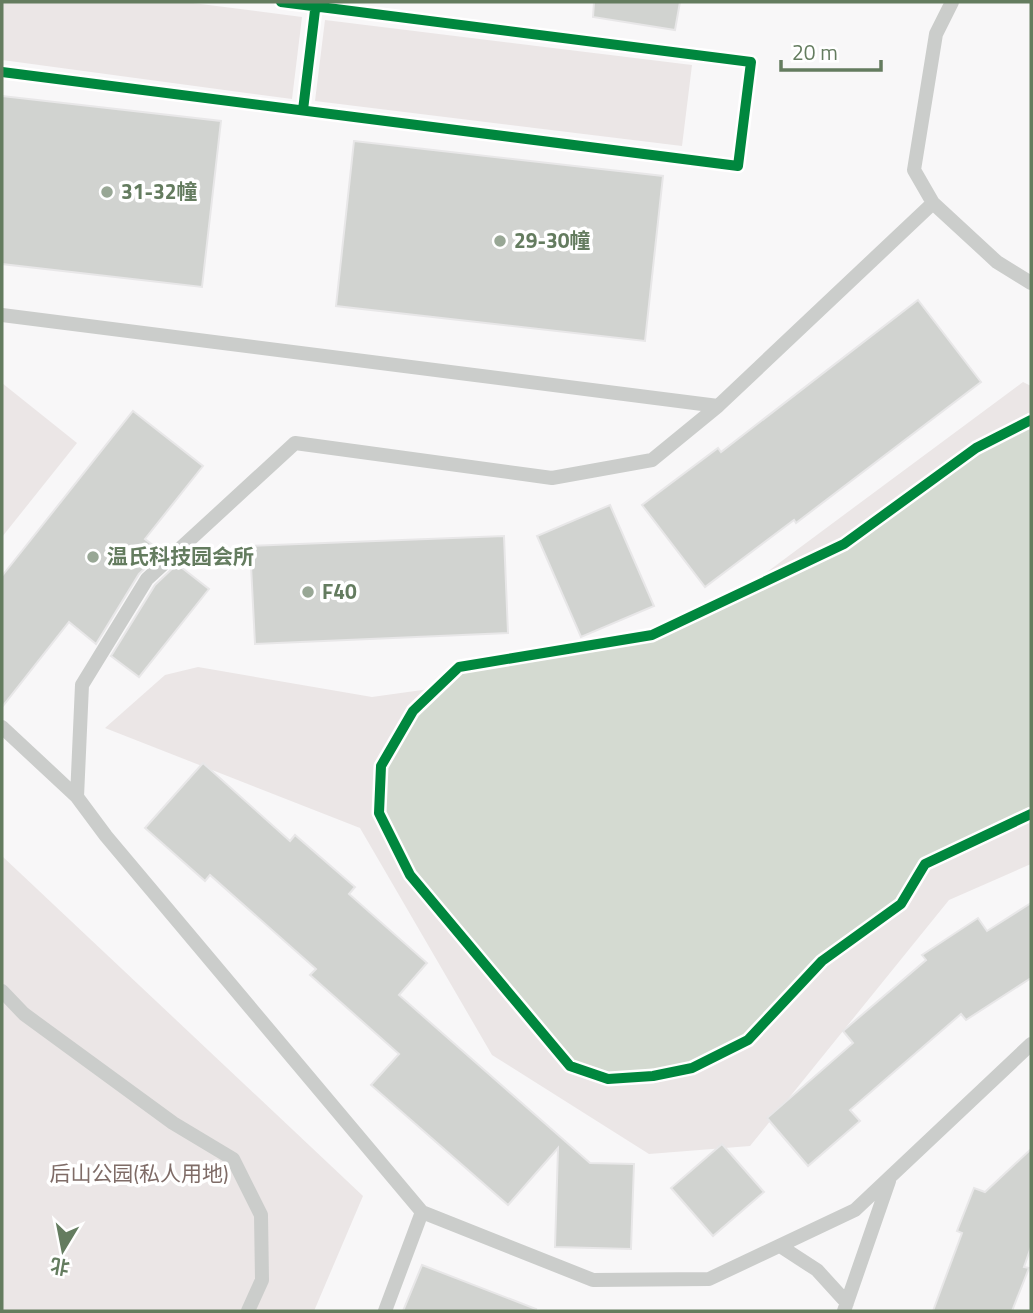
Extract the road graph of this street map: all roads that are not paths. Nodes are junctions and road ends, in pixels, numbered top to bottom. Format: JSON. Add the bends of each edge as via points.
{"nodes":[{"id":1,"x":953,"y":2,"type":"edge"},
{"id":2,"x":933,"y":202,"type":"junction"},
{"id":3,"x":1031,"y":283,"type":"edge"},
{"id":4,"x":2,"y":315,"type":"edge"},
{"id":5,"x":718,"y":405,"type":"junction"},
{"id":6,"x":2,"y":727,"type":"edge"},
{"id":7,"x":77,"y":797,"type":"junction"},
{"id":8,"x":2,"y":990,"type":"edge"},
{"id":9,"x":1031,"y":1044,"type":"edge"},
{"id":10,"x":891,"y":1176,"type":"junction"},
{"id":11,"x":422,"y":1212,"type":"junction"},
{"id":12,"x":780,"y":1246,"type":"junction"},
{"id":13,"x":846,"y":1307,"type":"edge"},
{"id":14,"x":248,"y":1311,"type":"edge"},
{"id":15,"x":385,"y":1311,"type":"edge"}],
"edges":[{"from":1,"to":2,"type":"lane","via":[[936,34],[914,170]]},
{"from":2,"to":3,"type":"lane","via":[[997,262]]},
{"from":2,"to":5,"type":"lane"},
{"from":4,"to":5,"type":"lane"},
{"from":5,"to":7,"type":"lane","via":[[652,460],[552,478],[295,443],[146,579],[82,685]]},
{"from":6,"to":7,"type":"lane"},
{"from":7,"to":11,"type":"lane"},
{"from":8,"to":14,"type":"lane","via":[[24,1014],[163,1115],[233,1159],[261,1216],[262,1280]]},
{"from":9,"to":10,"type":"lane"},
{"from":10,"to":12,"type":"lane","via":[[855,1210]]},
{"from":10,"to":13,"type":"lane"},
{"from":11,"to":12,"type":"lane","via":[[593,1280],[709,1279]]},
{"from":11,"to":15,"type":"lane"},
{"from":12,"to":13,"type":"lane","via":[[817,1270]]}]}
